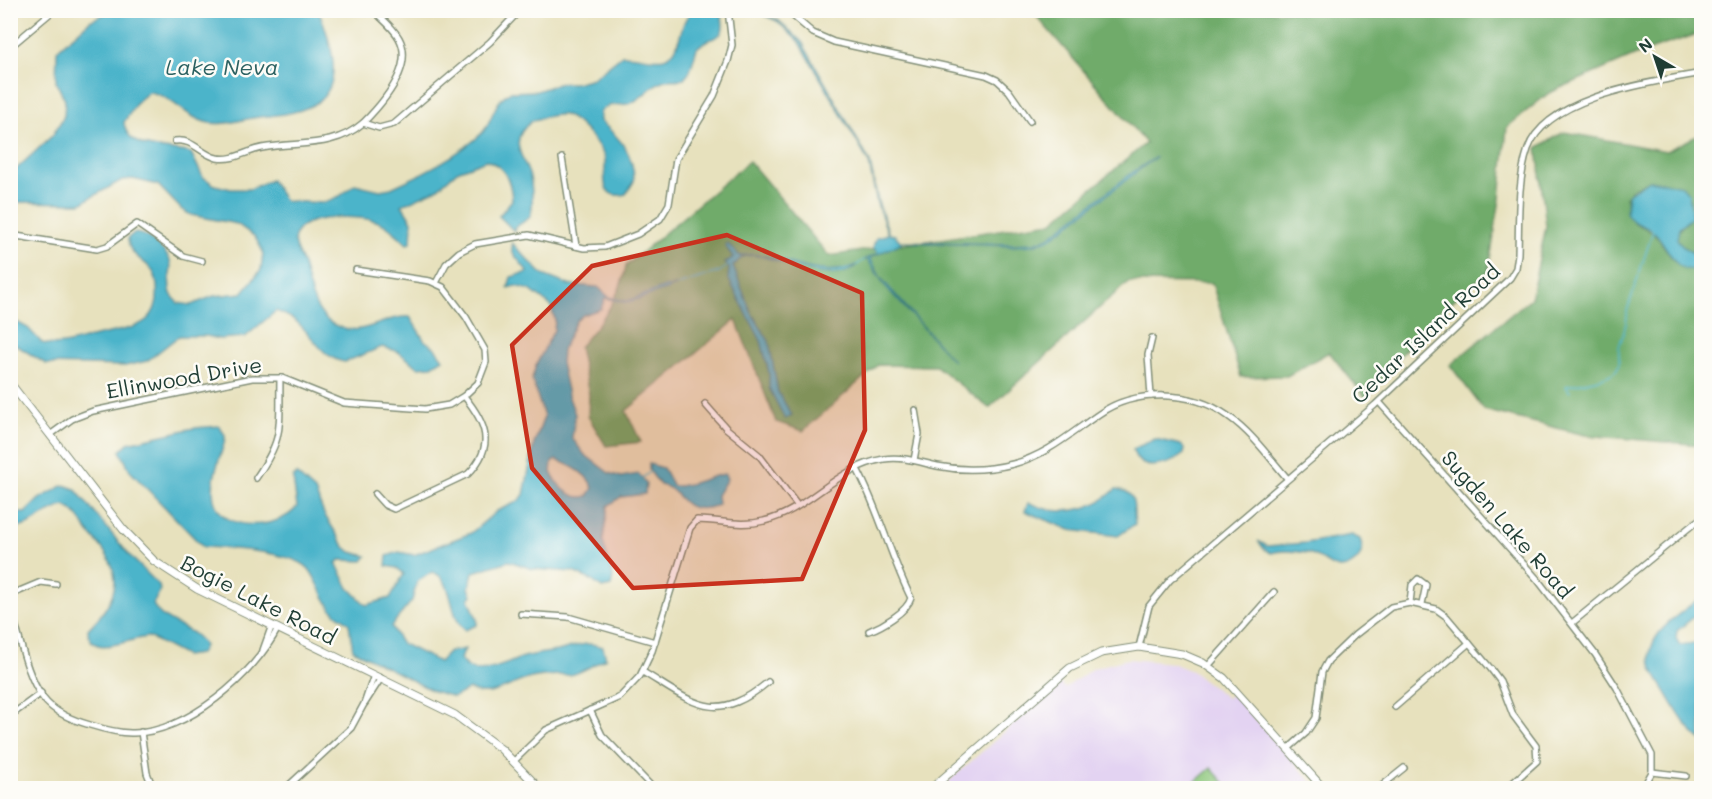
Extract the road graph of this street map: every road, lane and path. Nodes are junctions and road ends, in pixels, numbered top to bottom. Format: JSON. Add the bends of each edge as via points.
{"nodes":[{"id":1,"x":54,"y":10,"type":"edge"},
{"id":2,"x":374,"y":10,"type":"edge"},
{"id":3,"x":520,"y":10,"type":"edge"},
{"id":4,"x":728,"y":10,"type":"edge"},
{"id":5,"x":786,"y":10,"type":"edge"},
{"id":6,"x":10,"y":47,"type":"edge"},
{"id":7,"x":1701,"y":73,"type":"edge"},
{"id":8,"x":1030,"y":121,"type":"dead end"},
{"id":9,"x":363,"y":123,"type":"junction"},
{"id":10,"x":175,"y":141,"type":"dead end"},
{"id":11,"x":562,"y":158,"type":"dead end"},
{"id":12,"x":10,"y":236,"type":"edge"},
{"id":13,"x":576,"y":246,"type":"junction"},
{"id":14,"x":202,"y":261,"type":"dead end"},
{"id":15,"x":356,"y":270,"type":"dead end"},
{"id":16,"x":436,"y":283,"type":"junction"},
{"id":17,"x":1152,"y":338,"type":"dead end"},
{"id":18,"x":280,"y":378,"type":"junction"},
{"id":19,"x":10,"y":382,"type":"edge"},
{"id":20,"x":464,"y":396,"type":"junction"},
{"id":21,"x":1151,"y":396,"type":"junction"},
{"id":22,"x":1379,"y":402,"type":"junction"},
{"id":23,"x":705,"y":404,"type":"dead end"},
{"id":24,"x":915,"y":410,"type":"dead end"},
{"id":25,"x":51,"y":435,"type":"junction"},
{"id":26,"x":914,"y":460,"type":"junction"},
{"id":27,"x":856,"y":467,"type":"junction"},
{"id":28,"x":256,"y":478,"type":"dead end"},
{"id":29,"x":1287,"y":478,"type":"junction"},
{"id":30,"x":375,"y":494,"type":"dead end"},
{"id":31,"x":797,"y":505,"type":"junction"},
{"id":32,"x":1701,"y":517,"type":"edge"},
{"id":33,"x":56,"y":584,"type":"dead end"},
{"id":34,"x":1274,"y":592,"type":"dead end"},
{"id":35,"x":10,"y":596,"type":"edge"},
{"id":36,"x":1410,"y":603,"type":"junction"},
{"id":37,"x":1422,"y":604,"type":"junction"},
{"id":38,"x":10,"y":607,"type":"edge"},
{"id":39,"x":521,"y":614,"type":"dead end"},
{"id":40,"x":1572,"y":623,"type":"junction"},
{"id":41,"x":275,"y":627,"type":"junction"},
{"id":42,"x":869,"y":631,"type":"dead end"},
{"id":43,"x":655,"y":642,"type":"junction"},
{"id":44,"x":1469,"y":643,"type":"junction"},
{"id":45,"x":1139,"y":647,"type":"junction"},
{"id":46,"x":1208,"y":666,"type":"junction"},
{"id":47,"x":643,"y":672,"type":"junction"},
{"id":48,"x":378,"y":676,"type":"junction"},
{"id":49,"x":768,"y":682,"type":"dead end"},
{"id":50,"x":41,"y":693,"type":"junction"},
{"id":51,"x":1395,"y":707,"type":"dead end"},
{"id":52,"x":590,"y":710,"type":"junction"},
{"id":53,"x":10,"y":716,"type":"edge"},
{"id":54,"x":141,"y":732,"type":"junction"},
{"id":55,"x":1289,"y":748,"type":"junction"},
{"id":56,"x":514,"y":761,"type":"junction"},
{"id":57,"x":1404,"y":768,"type":"dead end"},
{"id":58,"x":1652,"y":772,"type":"junction"},
{"id":59,"x":1686,"y":776,"type":"dead end"},
{"id":60,"x":153,"y":789,"type":"edge"},
{"id":61,"x":286,"y":789,"type":"edge"},
{"id":62,"x":539,"y":789,"type":"edge"},
{"id":63,"x":653,"y":789,"type":"edge"},
{"id":64,"x":932,"y":789,"type":"edge"},
{"id":65,"x":1323,"y":789,"type":"edge"},
{"id":66,"x":1379,"y":789,"type":"edge"},
{"id":67,"x":1507,"y":789,"type":"edge"},
{"id":68,"x":1643,"y":789,"type":"edge"}],
"edges":[{"from":1,"to":6,"type":"street"},
{"from":2,"to":9,"type":"street","via":[[399,36],[404,56],[388,93]]},
{"from":3,"to":9,"type":"street","via":[[490,42],[399,120],[379,128]]},
{"from":4,"to":13,"type":"street","via":[[732,45],[728,61],[714,96],[676,159],[664,215],[620,242],[605,247]]},
{"from":5,"to":8,"type":"street","via":[[813,33],[834,42],[997,80],[1021,105]]},
{"from":7,"to":22,"type":"street","name":"Cedar Island Road","via":[[1576,104],[1546,124],[1528,148],[1523,168],[1517,261],[1510,278]]},
{"from":9,"to":10,"type":"street","via":[[351,133],[330,141],[262,148],[228,159],[213,157],[185,141]]},
{"from":11,"to":13,"type":"street"},
{"from":12,"to":14,"type":"street","via":[[97,249],[137,224],[183,256]]},
{"from":13,"to":16,"type":"street","via":[[529,236],[474,244],[446,264]]},
{"from":15,"to":16,"type":"street"},
{"from":16,"to":20,"type":"street","name":"Ellinwood Drive","via":[[455,301],[485,350],[483,375]]},
{"from":17,"to":21,"type":"street","via":[[1148,355]]},
{"from":18,"to":20,"type":"street","name":"Ellinwood Drive","via":[[344,403],[425,409],[449,405]]},
{"from":18,"to":25,"type":"street","name":"Ellinwood Drive","via":[[252,378],[93,411],[72,419]]},
{"from":18,"to":28,"type":"street","via":[[279,435]]},
{"from":19,"to":25,"type":"main road","name":"Bogie Lake Road"},
{"from":20,"to":30,"type":"street","via":[[480,417],[485,434],[484,449],[475,467],[468,474],[394,508]]},
{"from":21,"to":26,"type":"street","via":[[1101,412],[1064,440],[1014,464],[964,470]]},
{"from":21,"to":29,"type":"street","via":[[1178,397],[1228,415]]},
{"from":22,"to":29,"type":"street","name":"Cedar Island Road"},
{"from":22,"to":40,"type":"street","name":"Sugden Lake Road"},
{"from":23,"to":31,"type":"street","via":[[726,428],[759,455]]},
{"from":24,"to":26,"type":"street","via":[[919,434]]},
{"from":25,"to":41,"type":"main road","name":"Bogie Lake Road","via":[[149,557],[187,584]]},
{"from":26,"to":27,"type":"street","via":[[886,458]]},
{"from":27,"to":31,"type":"street"},
{"from":27,"to":42,"type":"street","via":[[911,598],[909,604]]},
{"from":29,"to":45,"type":"street","name":"Cedar Island Road","via":[[1170,580],[1149,606]]},
{"from":31,"to":43,"type":"street","via":[[767,521],[745,525],[703,520],[693,523]]},
{"from":32,"to":40,"type":"street","name":"Sugden Lake Road"},
{"from":33,"to":35,"type":"street","via":[[41,582]]},
{"from":34,"to":46,"type":"street"},
{"from":36,"to":37,"type":"street"},
{"from":36,"to":37,"type":"street","via":[[1412,585],[1419,579],[1426,585]]},
{"from":36,"to":55,"type":"street","via":[[1391,607],[1328,661],[1322,672],[1316,718]]},
{"from":37,"to":44,"type":"street","via":[[1447,617]]},
{"from":38,"to":50,"type":"street","via":[[30,673]]},
{"from":39,"to":43,"type":"street","via":[[568,617]]},
{"from":40,"to":58,"type":"street","via":[[1617,688],[1646,741],[1654,762]]},
{"from":41,"to":48,"type":"main road","name":"Bogie Lake Road"},
{"from":41,"to":54,"type":"street","via":[[262,651],[238,679],[194,716]]},
{"from":43,"to":47,"type":"street"},
{"from":44,"to":51,"type":"street"},
{"from":44,"to":67,"type":"street","via":[[1496,675],[1513,715],[1538,751],[1535,763]]},
{"from":45,"to":46,"type":"main road","via":[[1172,651]]},
{"from":45,"to":64,"type":"main road","via":[[1097,654],[1067,670]]},
{"from":46,"to":55,"type":"main road","via":[[1234,688]]},
{"from":47,"to":49,"type":"street","via":[[696,703],[711,707],[743,701]]},
{"from":47,"to":52,"type":"street","via":[[620,697]]},
{"from":48,"to":56,"type":"main road","name":"Bogie Lake Road","via":[[461,719]]},
{"from":48,"to":61,"type":"street","via":[[351,728]]},
{"from":50,"to":53,"type":"street"},
{"from":50,"to":54,"type":"street","via":[[56,709],[82,723],[116,732]]},
{"from":52,"to":56,"type":"street","via":[[546,730]]},
{"from":52,"to":63,"type":"street","via":[[606,740]]},
{"from":54,"to":60,"type":"street"},
{"from":55,"to":65,"type":"main road"},
{"from":56,"to":62,"type":"main road","name":"Bogie Lake Road"},
{"from":57,"to":66,"type":"street"},
{"from":58,"to":59,"type":"street"},
{"from":58,"to":68,"type":"street"}]}
